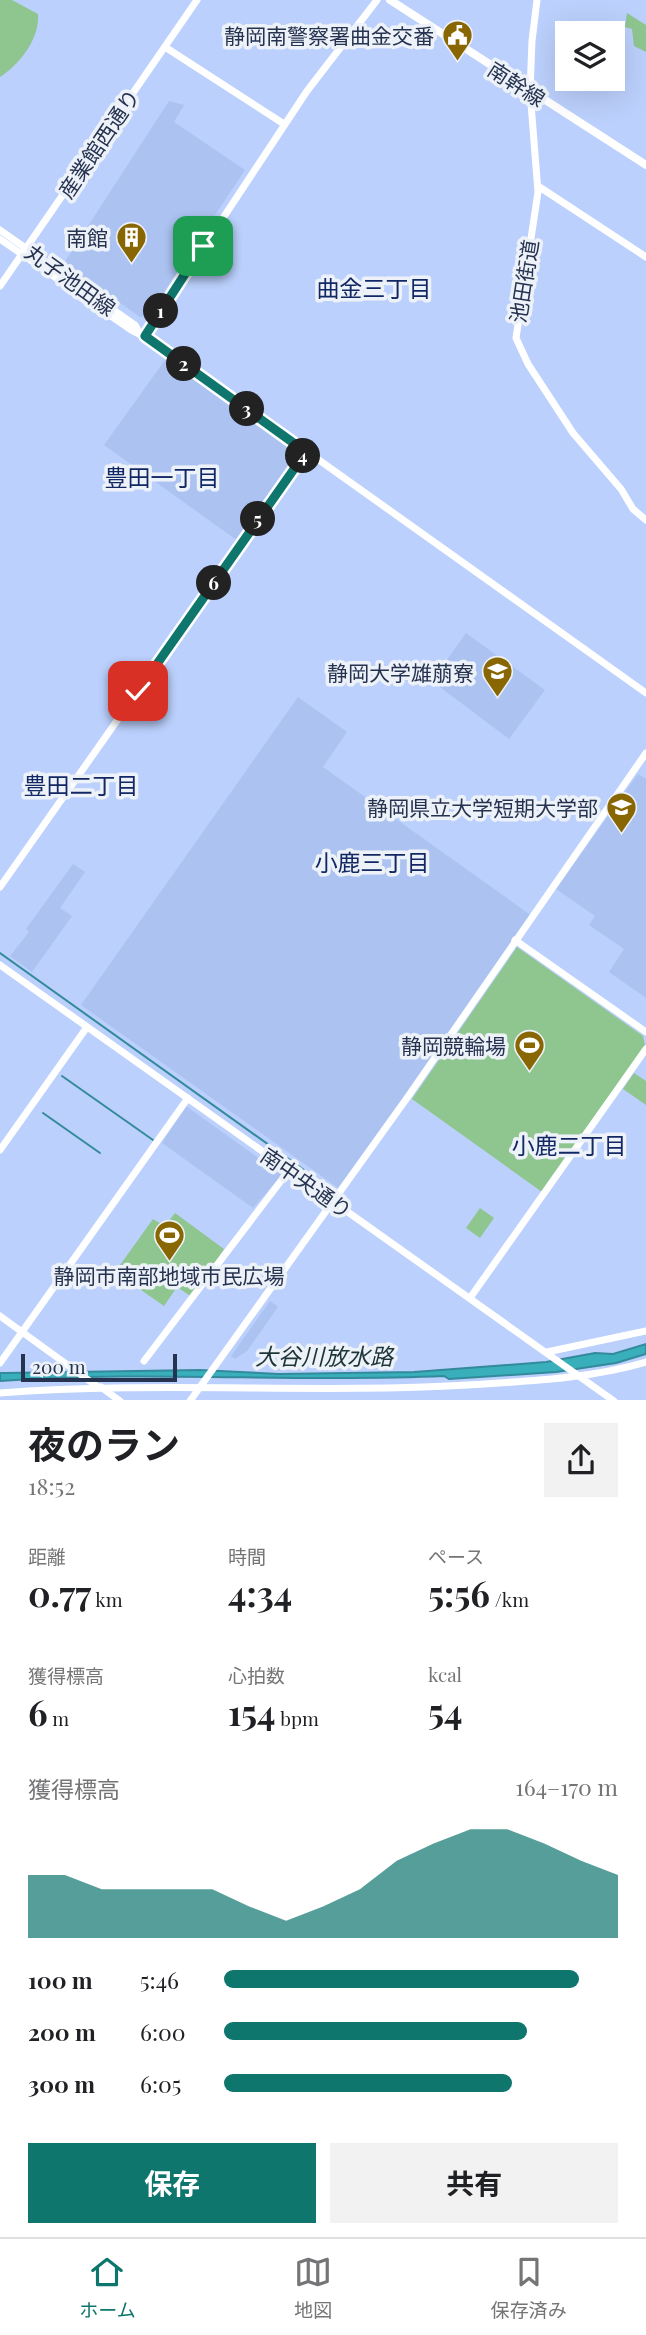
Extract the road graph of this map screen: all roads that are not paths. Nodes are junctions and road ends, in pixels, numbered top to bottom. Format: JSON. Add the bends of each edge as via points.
{"nodes":[{"id":1,"x":197,"y":0,"type":"edge"},
{"id":2,"x":377,"y":0,"type":"edge"},
{"id":3,"x":390,"y":0,"type":"edge"},
{"id":4,"x":537,"y":0,"type":"edge"},
{"id":5,"x":165,"y":47,"type":"junction"},
{"id":6,"x":530,"y":91,"type":"junction"},
{"id":7,"x":285,"y":124,"type":"junction"},
{"id":8,"x":646,"y":165,"type":"edge"},
{"id":9,"x":538,"y":186,"type":"junction"},
{"id":10,"x":0,"y":230,"type":"edge"},
{"id":11,"x":0,"y":239,"type":"edge"},
{"id":12,"x":24,"y":250,"type":"junction"},
{"id":13,"x":646,"y":257,"type":"edge"},
{"id":14,"x":0,"y":286,"type":"edge"},
{"id":15,"x":145,"y":336,"type":"junction"},
{"id":16,"x":306,"y":452,"type":"junction"},
{"id":17,"x":646,"y":520,"type":"edge"},
{"id":18,"x":646,"y":693,"type":"edge"},
{"id":19,"x":646,"y":753,"type":"edge"},
{"id":20,"x":0,"y":887,"type":"edge"},
{"id":21,"x":515,"y":940,"type":"junction"},
{"id":22,"x":0,"y":965,"type":"edge"},
{"id":23,"x":87,"y":1027,"type":"junction"},
{"id":24,"x":646,"y":1032,"type":"edge"},
{"id":25,"x":646,"y":1049,"type":"edge"},
{"id":26,"x":188,"y":1098,"type":"junction"},
{"id":27,"x":0,"y":1150,"type":"edge"},
{"id":28,"x":290,"y":1170,"type":"junction"},
{"id":29,"x":334,"y":1200,"type":"junction"},
{"id":30,"x":470,"y":1298,"type":"junction"},
{"id":31,"x":0,"y":1315,"type":"edge"},
{"id":32,"x":22,"y":1331,"type":"junction"},
{"id":33,"x":646,"y":1331,"type":"edge"},
{"id":34,"x":547,"y":1352,"type":"junction"},
{"id":35,"x":144,"y":1361,"type":"dead end"},
{"id":36,"x":646,"y":1362,"type":"edge"},
{"id":37,"x":0,"y":1363,"type":"edge"},
{"id":38,"x":580,"y":1377,"type":"junction"},
{"id":39,"x":98,"y":1386,"type":"junction"},
{"id":40,"x":200,"y":1387,"type":"junction"},
{"id":41,"x":0,"y":1393,"type":"edge"},
{"id":42,"x":119,"y":1400,"type":"edge"},
{"id":43,"x":191,"y":1400,"type":"edge"},
{"id":44,"x":613,"y":1400,"type":"edge"}],
"edges":[{"from":1,"to":5,"type":"street","name":"産業館西通り"},
{"from":2,"to":7,"type":"street"},
{"from":3,"to":6,"type":"main road","name":"南幹線"},
{"from":4,"to":6,"type":"street","name":"池田街道"},
{"from":5,"to":7,"type":"street"},
{"from":5,"to":12,"type":"street","name":"産業館西通り"},
{"from":6,"to":8,"type":"main road","name":"南幹線"},
{"from":6,"to":9,"type":"street","name":"池田街道"},
{"from":7,"to":15,"type":"street"},
{"from":9,"to":13,"type":"street"},
{"from":9,"to":17,"type":"street","name":"池田街道","via":[[515,330],[518,345],[573,433]]},
{"from":10,"to":12,"type":"street","name":"丸子池田線"},
{"from":11,"to":12,"type":"street","name":"丸子池田線"},
{"from":12,"to":14,"type":"street","name":"産業館西通り"},
{"from":12,"to":15,"type":"street","name":"丸子池田線"},
{"from":15,"to":16,"type":"street","name":"丸子池田線"},
{"from":16,"to":18,"type":"street","name":"丸子池田線"},
{"from":16,"to":20,"type":"street"},
{"from":19,"to":21,"type":"street"},
{"from":21,"to":24,"type":"street"},
{"from":21,"to":29,"type":"street"},
{"from":22,"to":23,"type":"street","name":"南中央通り"},
{"from":23,"to":26,"type":"street","name":"南中央通り"},
{"from":23,"to":27,"type":"street"},
{"from":25,"to":30,"type":"street"},
{"from":26,"to":28,"type":"street","name":"南中央通り"},
{"from":26,"to":32,"type":"street"},
{"from":28,"to":29,"type":"street","name":"南中央通り"},
{"from":28,"to":35,"type":"street"},
{"from":29,"to":30,"type":"street","name":"南中央通り"},
{"from":29,"to":40,"type":"street"},
{"from":30,"to":34,"type":"street","name":"南中央通り"},
{"from":31,"to":32,"type":"street"},
{"from":32,"to":37,"type":"street"},
{"from":32,"to":39,"type":"street"},
{"from":33,"to":34,"type":"street"},
{"from":34,"to":38,"type":"street","name":"南中央通り"},
{"from":36,"to":38,"type":"street"},
{"from":38,"to":40,"type":"street","via":[[396,1389]]},
{"from":38,"to":44,"type":"street","name":"南中央通り"},
{"from":39,"to":40,"type":"street"},
{"from":39,"to":41,"type":"street"},
{"from":39,"to":42,"type":"street"},
{"from":40,"to":43,"type":"street"}]}
